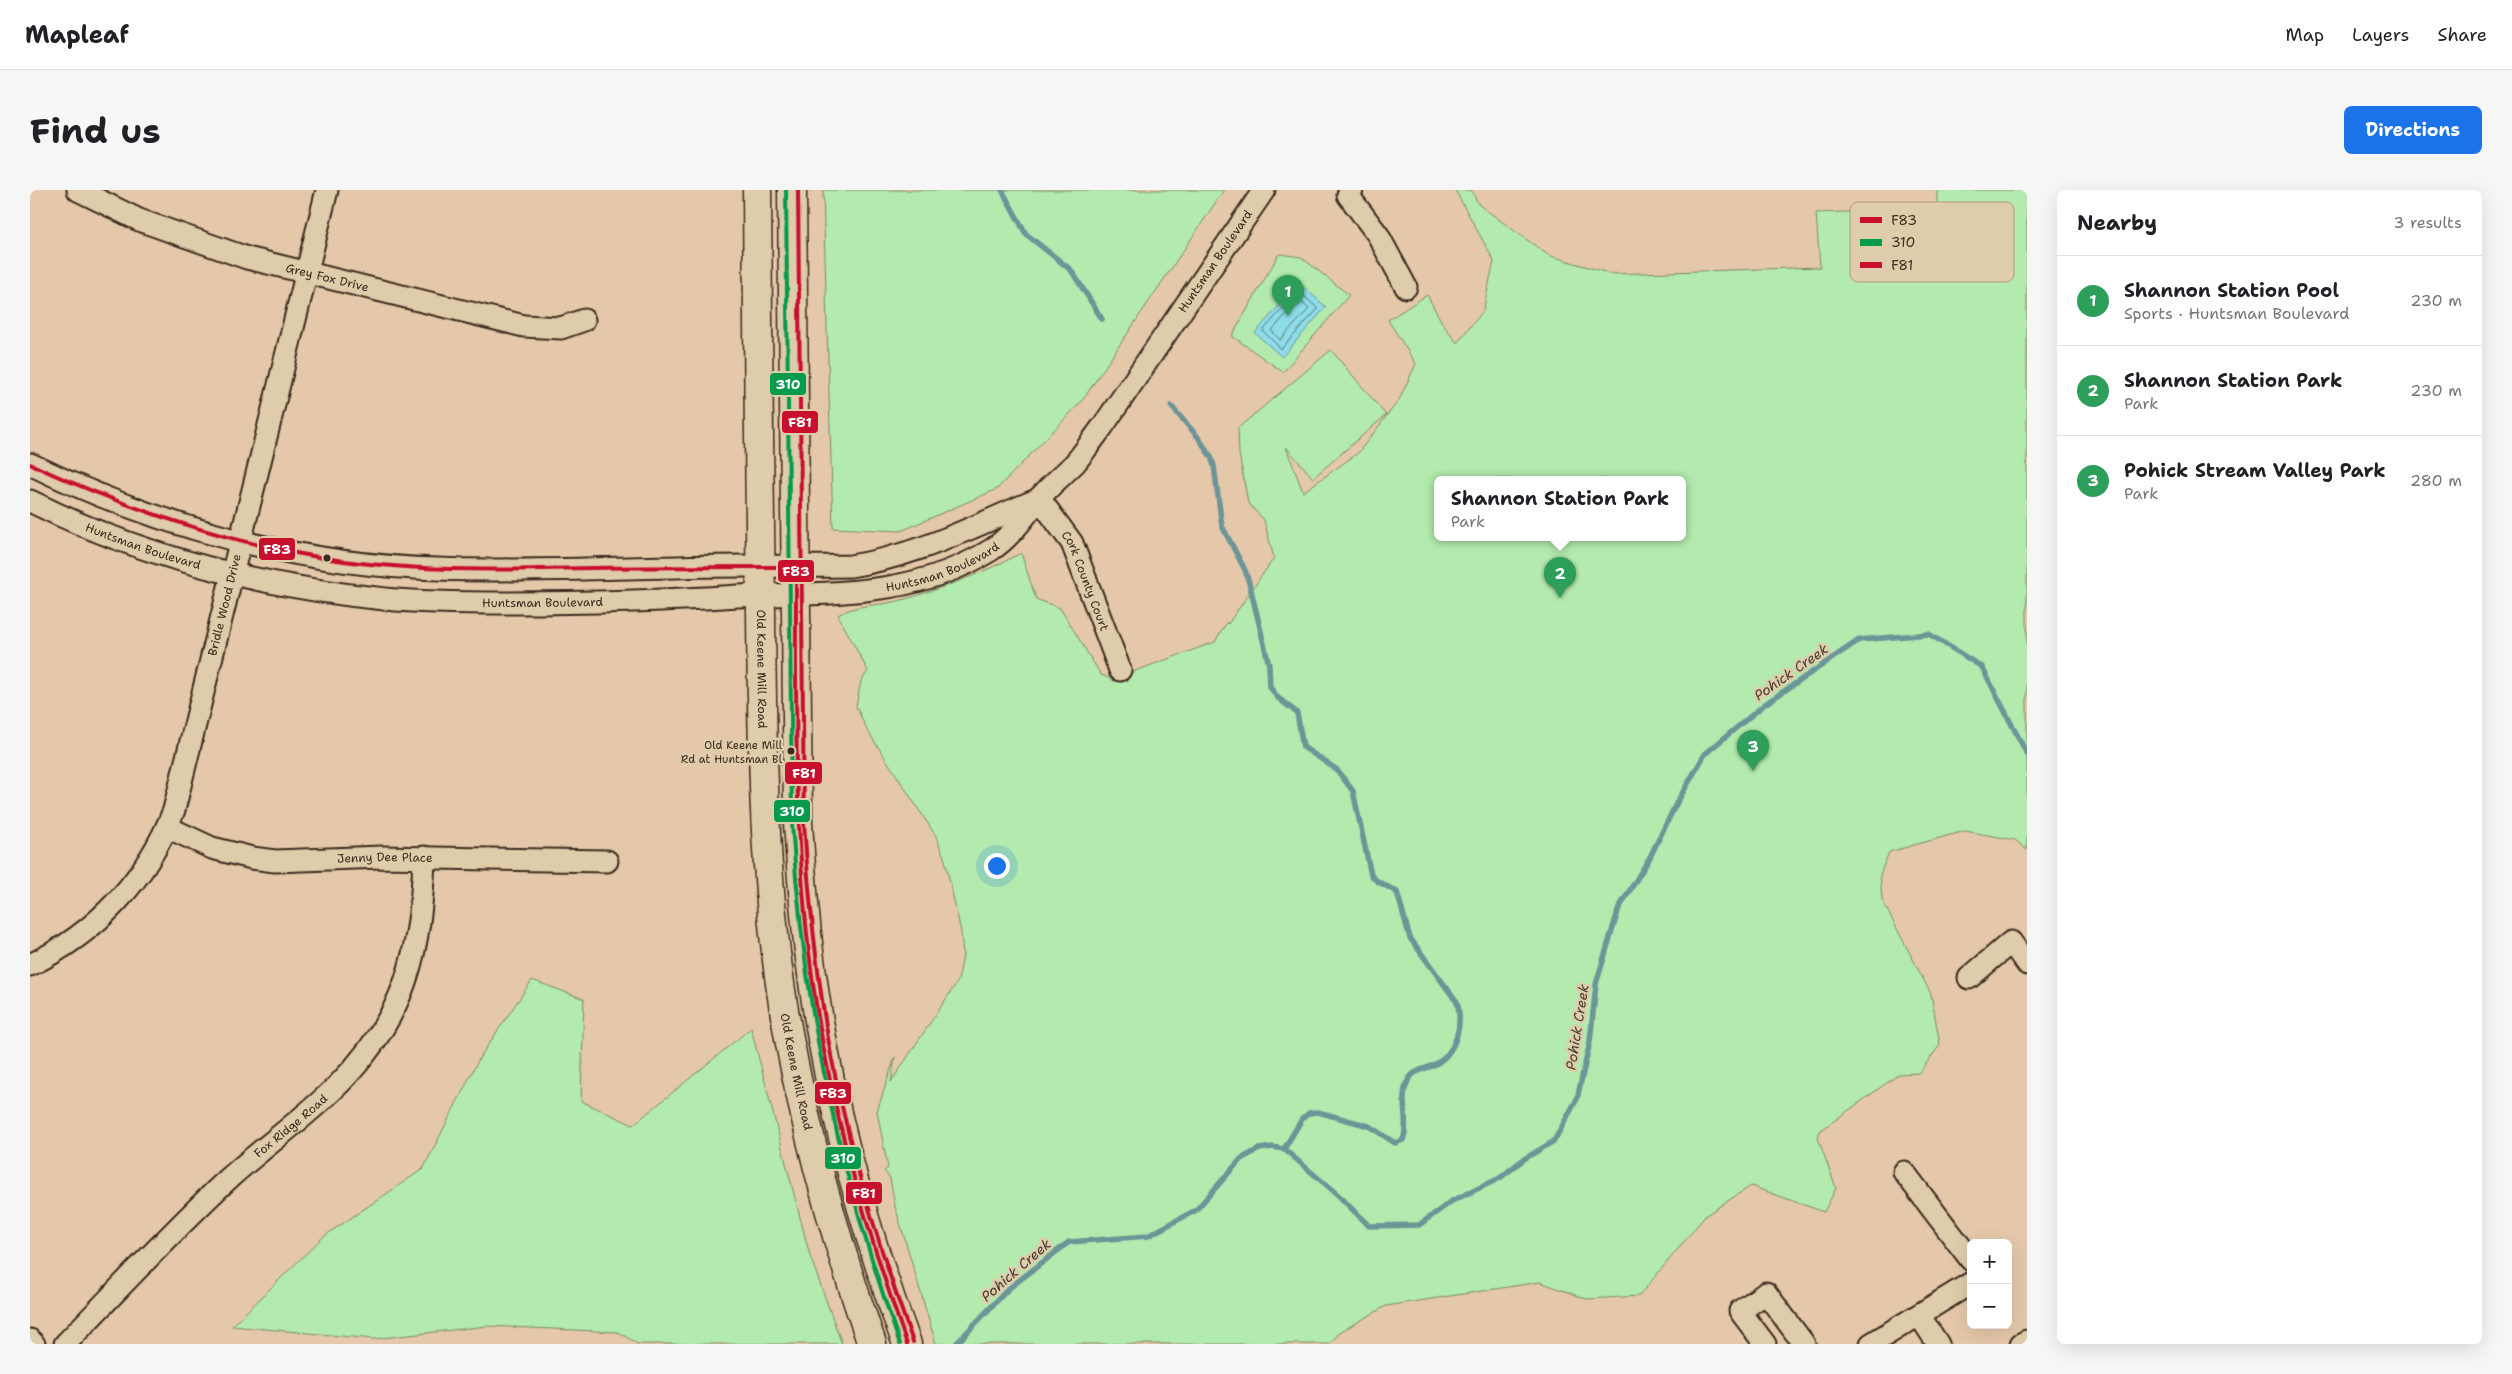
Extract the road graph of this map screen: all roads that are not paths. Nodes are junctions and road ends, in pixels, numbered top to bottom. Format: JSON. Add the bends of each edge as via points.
{"nodes":[{"id":1,"x":78,"y":190,"type":"edge"},
{"id":2,"x":327,"y":190,"type":"edge"},
{"id":3,"x":757,"y":190,"type":"edge"},
{"id":4,"x":792,"y":190,"type":"edge"},
{"id":5,"x":1264,"y":190,"type":"edge"},
{"id":6,"x":1352,"y":190,"type":"edge"},
{"id":7,"x":305,"y":272,"type":"junction"},
{"id":8,"x":1406,"y":287,"type":"dead end"},
{"id":9,"x":584,"y":320,"type":"dead end"},
{"id":10,"x":30,"y":464,"type":"edge"},
{"id":11,"x":1039,"y":498,"type":"junction"},
{"id":12,"x":30,"y":501,"type":"edge"},
{"id":13,"x":240,"y":541,"type":"junction"},
{"id":14,"x":760,"y":567,"type":"junction"},
{"id":15,"x":796,"y":567,"type":"junction"},
{"id":16,"x":232,"y":573,"type":"junction"},
{"id":17,"x":796,"y":594,"type":"junction"},
{"id":18,"x":761,"y":595,"type":"junction"},
{"id":19,"x":1120,"y":670,"type":"dead end"},
{"id":20,"x":167,"y":827,"type":"junction"},
{"id":21,"x":424,"y":857,"type":"junction"},
{"id":22,"x":607,"y":861,"type":"dead end"},
{"id":23,"x":2027,"y":964,"type":"edge"},
{"id":24,"x":30,"y":965,"type":"edge"},
{"id":25,"x":1969,"y":978,"type":"dead end"},
{"id":26,"x":1904,"y":1172,"type":"dead end"},
{"id":27,"x":1967,"y":1255,"type":"edge"},
{"id":28,"x":1969,"y":1284,"type":"edge"},
{"id":29,"x":1919,"y":1315,"type":"junction"},
{"id":30,"x":904,"y":1335,"type":"edge"},
{"id":31,"x":30,"y":1340,"type":"edge"},
{"id":32,"x":2027,"y":1341,"type":"edge"},
{"id":33,"x":34,"y":1344,"type":"edge"},
{"id":34,"x":65,"y":1344,"type":"edge"},
{"id":35,"x":872,"y":1344,"type":"edge"},
{"id":36,"x":1765,"y":1344,"type":"edge"},
{"id":37,"x":1804,"y":1344,"type":"edge"},
{"id":38,"x":1871,"y":1344,"type":"edge"},
{"id":39,"x":1938,"y":1344,"type":"edge"},
{"id":40,"x":2021,"y":1344,"type":"edge"}],
"edges":[{"from":1,"to":7,"type":"street","name":"Grey Fox Drive","via":[[139,220],[189,239]]},
{"from":2,"to":7,"type":"street","name":"Bridle Wood Drive"},
{"from":3,"to":14,"type":"main road","name":"Old Keene Mill Road"},
{"from":4,"to":15,"type":"main road"},
{"from":5,"to":11,"type":"street","name":"Huntsman Boulevard","via":[[1103,426],[1076,462]]},
{"from":6,"to":8,"type":"street","via":[[1348,195],[1378,235]]},
{"from":7,"to":9,"type":"street","name":"Grey Fox Drive","via":[[536,328],[562,328]]},
{"from":7,"to":13,"type":"street","name":"Bridle Wood Drive"},
{"from":10,"to":13,"type":"street","name":"Huntsman Boulevard","via":[[107,498]]},
{"from":11,"to":15,"type":"street","name":"Huntsman Boulevard","via":[[908,554],[850,566]]},
{"from":11,"to":17,"type":"street","name":"Huntsman Boulevard","via":[[1018,527],[991,549],[951,569],[887,588]]},
{"from":11,"to":19,"type":"street","name":"Cork County Court","via":[[1072,543]]},
{"from":12,"to":16,"type":"street","name":"Huntsman Boulevard","via":[[132,543]]},
{"from":13,"to":14,"type":"street","name":"Huntsman Boulevard","via":[[343,560],[438,569]]},
{"from":13,"to":16,"type":"street","name":"Bridle Wood Drive"},
{"from":14,"to":15,"type":"street","name":"Huntsman Boulevard"},
{"from":14,"to":18,"type":"main road","name":"Old Keene Mill Road"},
{"from":15,"to":17,"type":"main road"},
{"from":16,"to":18,"type":"street","name":"Huntsman Boulevard","via":[[338,594],[437,603],[543,603]]},
{"from":16,"to":20,"type":"street","name":"Bridle Wood Drive","via":[[174,810]]},
{"from":17,"to":18,"type":"street","name":"Huntsman Boulevard"},
{"from":17,"to":30,"type":"main road","via":[[798,823],[810,960],[820,1026],[859,1197]]},
{"from":18,"to":35,"type":"main road","name":"Old Keene Mill Road","via":[[762,718],[769,864],[783,1004],[819,1173],[840,1251]]},
{"from":20,"to":21,"type":"street","name":"Jenny Dee Place","via":[[212,848],[275,861]]},
{"from":20,"to":24,"type":"street","name":"Bridle Wood Drive","via":[[136,880],[116,904],[89,929]]},
{"from":21,"to":22,"type":"street","name":"Jenny Dee Place"},
{"from":21,"to":34,"type":"street","name":"Fox Ridge Road","via":[[417,945],[398,1002],[376,1042],[338,1085],[196,1209]]},
{"from":23,"to":25,"type":"street","via":[[2011,942]]},
{"from":26,"to":27,"type":"street"},
{"from":28,"to":29,"type":"street"},
{"from":29,"to":38,"type":"street"},
{"from":29,"to":39,"type":"street"},
{"from":31,"to":33,"type":"street"},
{"from":32,"to":40,"type":"street"},
{"from":36,"to":37,"type":"street","via":[[1740,1311],[1766,1292]]}]}
